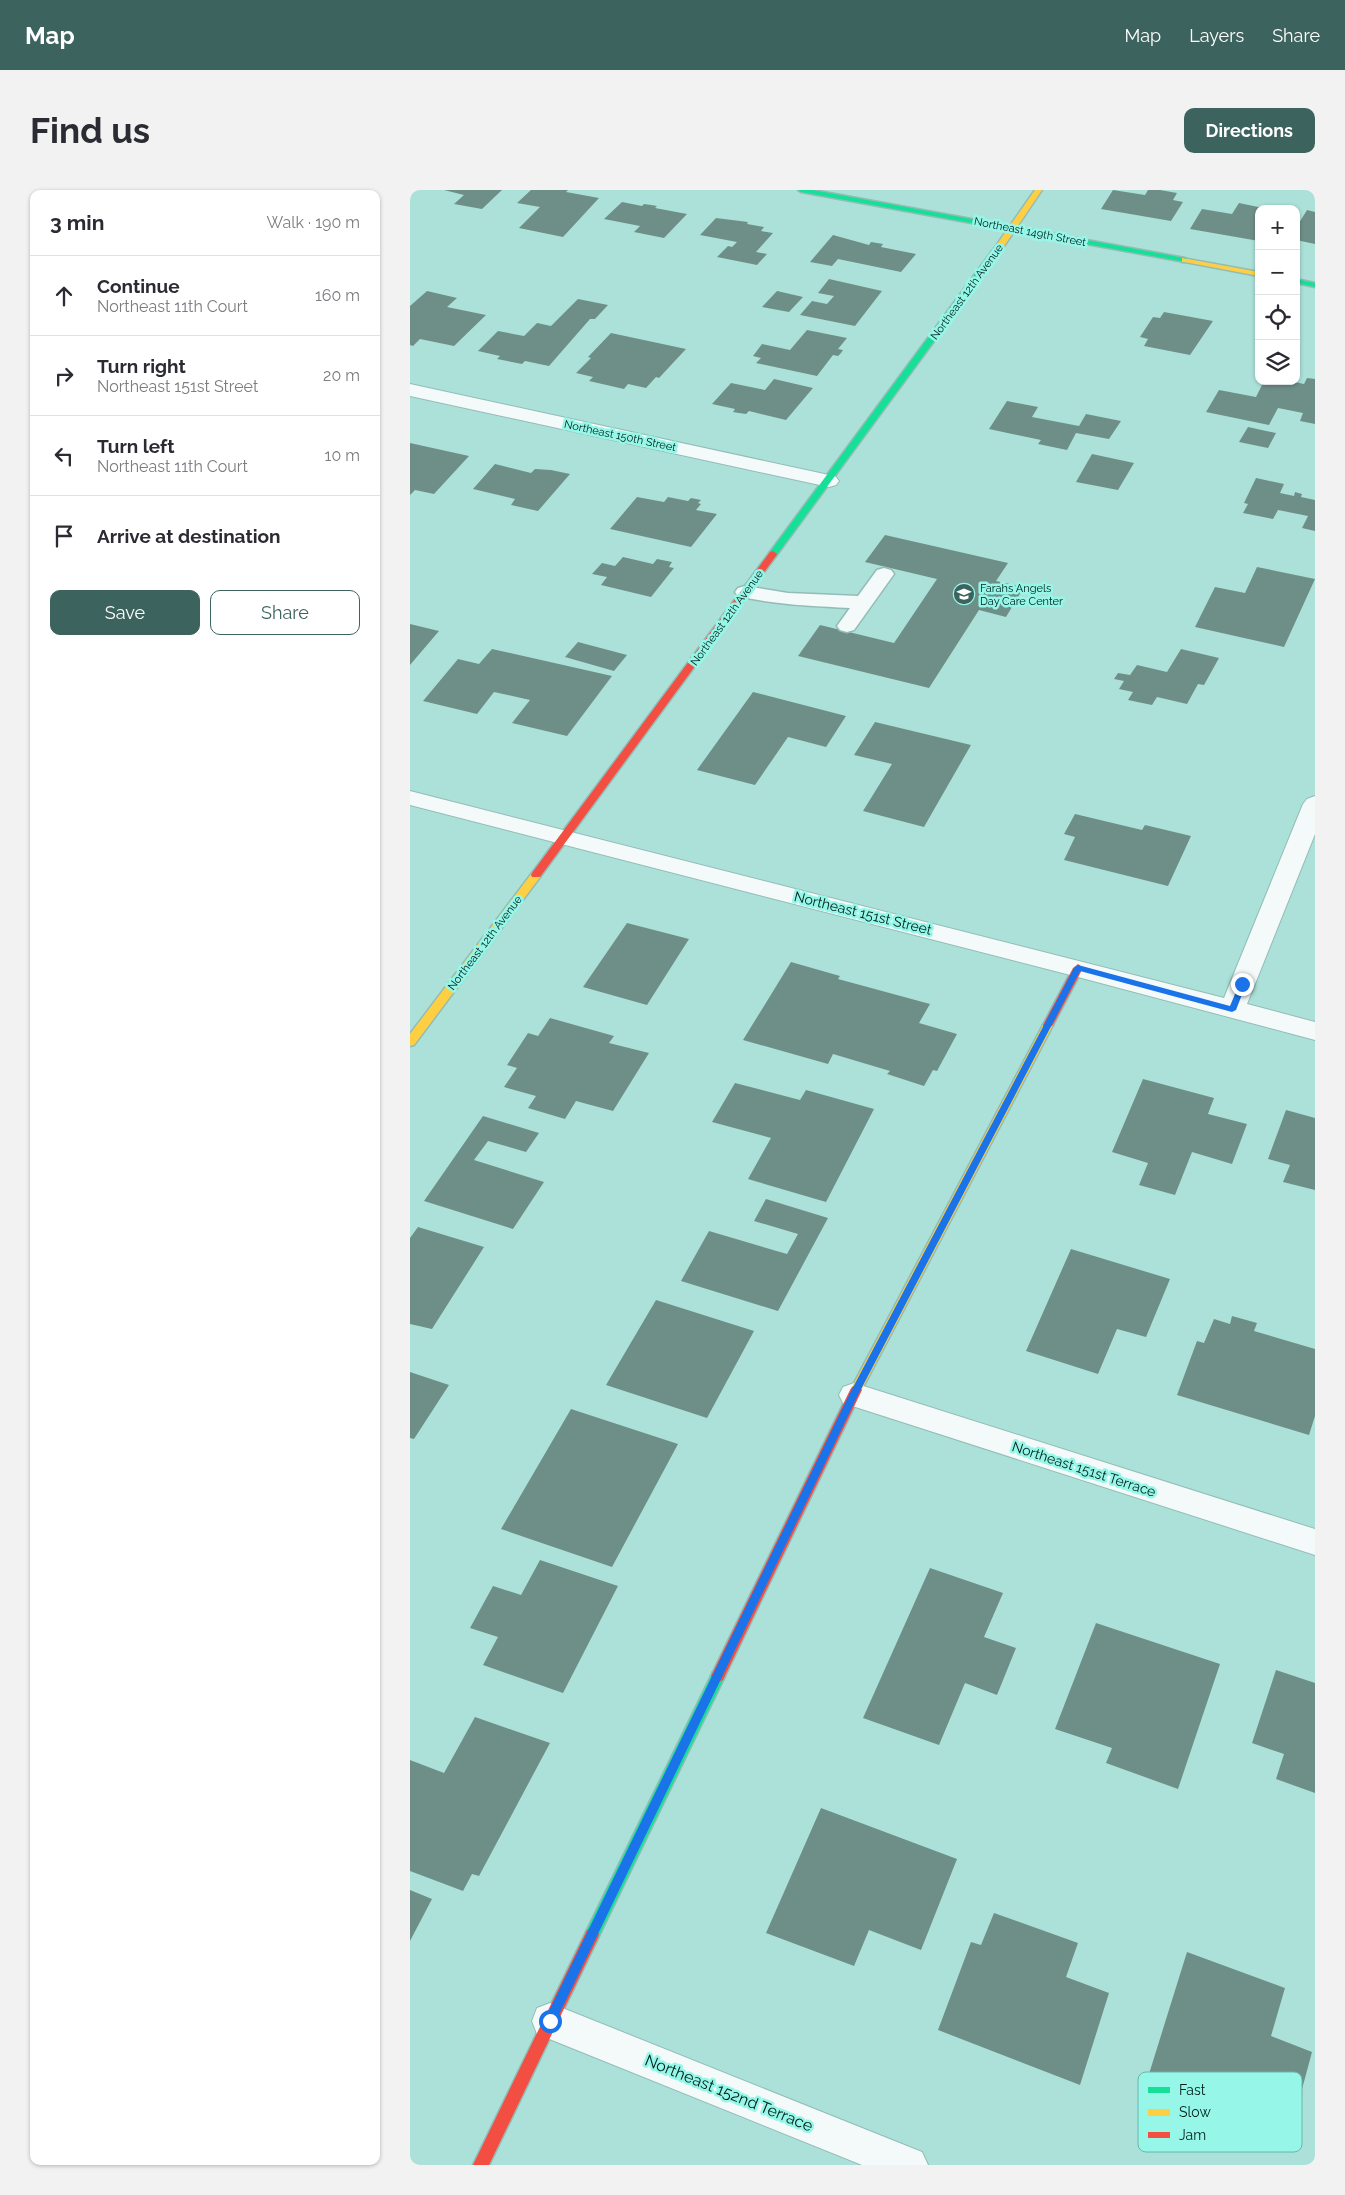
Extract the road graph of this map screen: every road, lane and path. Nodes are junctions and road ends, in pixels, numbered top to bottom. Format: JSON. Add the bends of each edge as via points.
{"nodes":[{"id":1,"x":801,"y":190,"type":"edge"},
{"id":2,"x":1039,"y":190,"type":"edge"},
{"id":3,"x":1013,"y":229,"type":"junction"},
{"id":4,"x":1255,"y":273,"type":"edge"},
{"id":5,"x":1300,"y":282,"type":"edge"},
{"id":6,"x":1315,"y":284,"type":"edge"},
{"id":7,"x":410,"y":390,"type":"edge"},
{"id":8,"x":830,"y":482,"type":"junction"},
{"id":9,"x":884,"y":574,"type":"dead end"},
{"id":10,"x":745,"y":592,"type":"junction"},
{"id":11,"x":865,"y":602,"type":"junction"},
{"id":12,"x":847,"y":626,"type":"dead end"},
{"id":13,"x":410,"y":798,"type":"edge"},
{"id":14,"x":1315,"y":804,"type":"edge"},
{"id":15,"x":566,"y":837,"type":"junction"},
{"id":16,"x":1078,"y":968,"type":"junction"},
{"id":17,"x":1232,"y":1010,"type":"junction"},
{"id":18,"x":1315,"y":1031,"type":"edge"},
{"id":19,"x":410,"y":1042,"type":"edge"},
{"id":20,"x":854,"y":1395,"type":"junction"},
{"id":21,"x":1315,"y":1542,"type":"edge"},
{"id":22,"x":550,"y":2021,"type":"junction"},
{"id":23,"x":481,"y":2165,"type":"edge"},
{"id":24,"x":909,"y":2165,"type":"edge"}],
"edges":[{"from":1,"to":3,"type":"street","name":"Northeast 149th Street"},
{"from":2,"to":3,"type":"street","name":"Northeast 12th Avenue"},
{"from":3,"to":4,"type":"street","name":"Northeast 149th Street"},
{"from":3,"to":8,"type":"street","name":"Northeast 12th Avenue"},
{"from":5,"to":6,"type":"street"},
{"from":7,"to":8,"type":"street","name":"Northeast 150th Street"},
{"from":8,"to":10,"type":"street","name":"Northeast 12th Avenue"},
{"from":9,"to":11,"type":"lane"},
{"from":10,"to":11,"type":"lane","via":[[788,599]]},
{"from":10,"to":15,"type":"street","name":"Northeast 12th Avenue"},
{"from":11,"to":12,"type":"lane"},
{"from":13,"to":15,"type":"street","name":"Northeast 151st Street"},
{"from":14,"to":17,"type":"street"},
{"from":15,"to":16,"type":"street","name":"Northeast 151st Street"},
{"from":15,"to":19,"type":"street","name":"Northeast 12th Avenue"},
{"from":16,"to":17,"type":"street","name":"Northeast 151st Street"},
{"from":16,"to":20,"type":"street"},
{"from":17,"to":18,"type":"street","name":"Northeast 151st Street"},
{"from":20,"to":21,"type":"street","name":"Northeast 151st Terrace"},
{"from":20,"to":22,"type":"street"},
{"from":22,"to":23,"type":"street"},
{"from":22,"to":24,"type":"street","name":"Northeast 152nd Terrace"}]}
